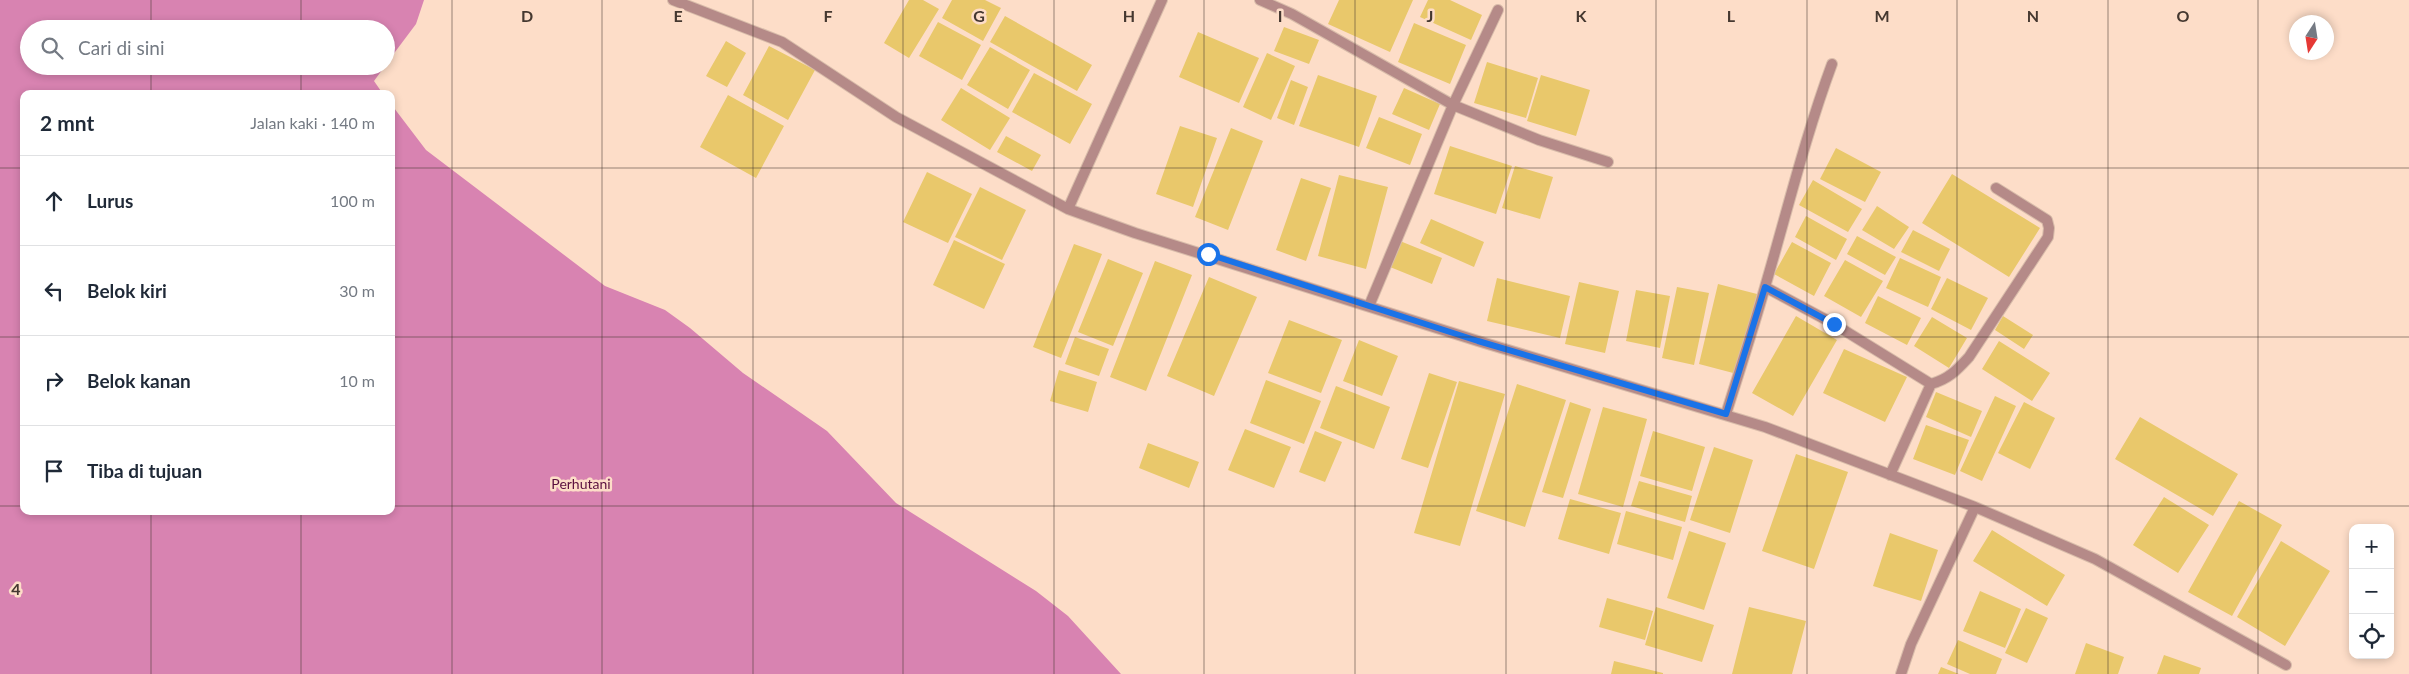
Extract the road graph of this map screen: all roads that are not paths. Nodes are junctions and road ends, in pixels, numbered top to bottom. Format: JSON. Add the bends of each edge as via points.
{"nodes":[{"id":1,"x":673,"y":0,"type":"edge"},
{"id":2,"x":1162,"y":0,"type":"edge"},
{"id":3,"x":1260,"y":0,"type":"edge"},
{"id":4,"x":1498,"y":10,"type":"dead end"},
{"id":5,"x":1832,"y":64,"type":"dead end"},
{"id":6,"x":1453,"y":105,"type":"junction"},
{"id":7,"x":1608,"y":162,"type":"dead end"},
{"id":8,"x":1996,"y":188,"type":"dead end"},
{"id":9,"x":1068,"y":209,"type":"junction"},
{"id":10,"x":1765,"y":287,"type":"junction"},
{"id":11,"x":1369,"y":306,"type":"junction"},
{"id":12,"x":1931,"y":384,"type":"junction"},
{"id":13,"x":1726,"y":414,"type":"junction"},
{"id":14,"x":1890,"y":475,"type":"junction"},
{"id":15,"x":1975,"y":507,"type":"junction"},
{"id":16,"x":2286,"y":664,"type":"dead end"},
{"id":17,"x":1900,"y":674,"type":"edge"}],
"edges":[{"from":1,"to":9,"type":"street","via":[[782,42],[896,117]]},
{"from":2,"to":9,"type":"street"},
{"from":3,"to":6,"type":"street"},
{"from":4,"to":6,"type":"street"},
{"from":5,"to":10,"type":"street","via":[[1791,189]]},
{"from":6,"to":7,"type":"street","via":[[1539,140]]},
{"from":6,"to":11,"type":"street"},
{"from":8,"to":12,"type":"street","via":[[2048,220],[2048,237],[1969,357],[1954,374]]},
{"from":9,"to":11,"type":"street"},
{"from":10,"to":12,"type":"street","via":[[1834,324]]},
{"from":10,"to":13,"type":"street"},
{"from":11,"to":13,"type":"street"},
{"from":12,"to":14,"type":"street"},
{"from":13,"to":14,"type":"street"},
{"from":14,"to":15,"type":"street"},
{"from":15,"to":16,"type":"street","via":[[2095,559]]},
{"from":15,"to":17,"type":"street"}]}
